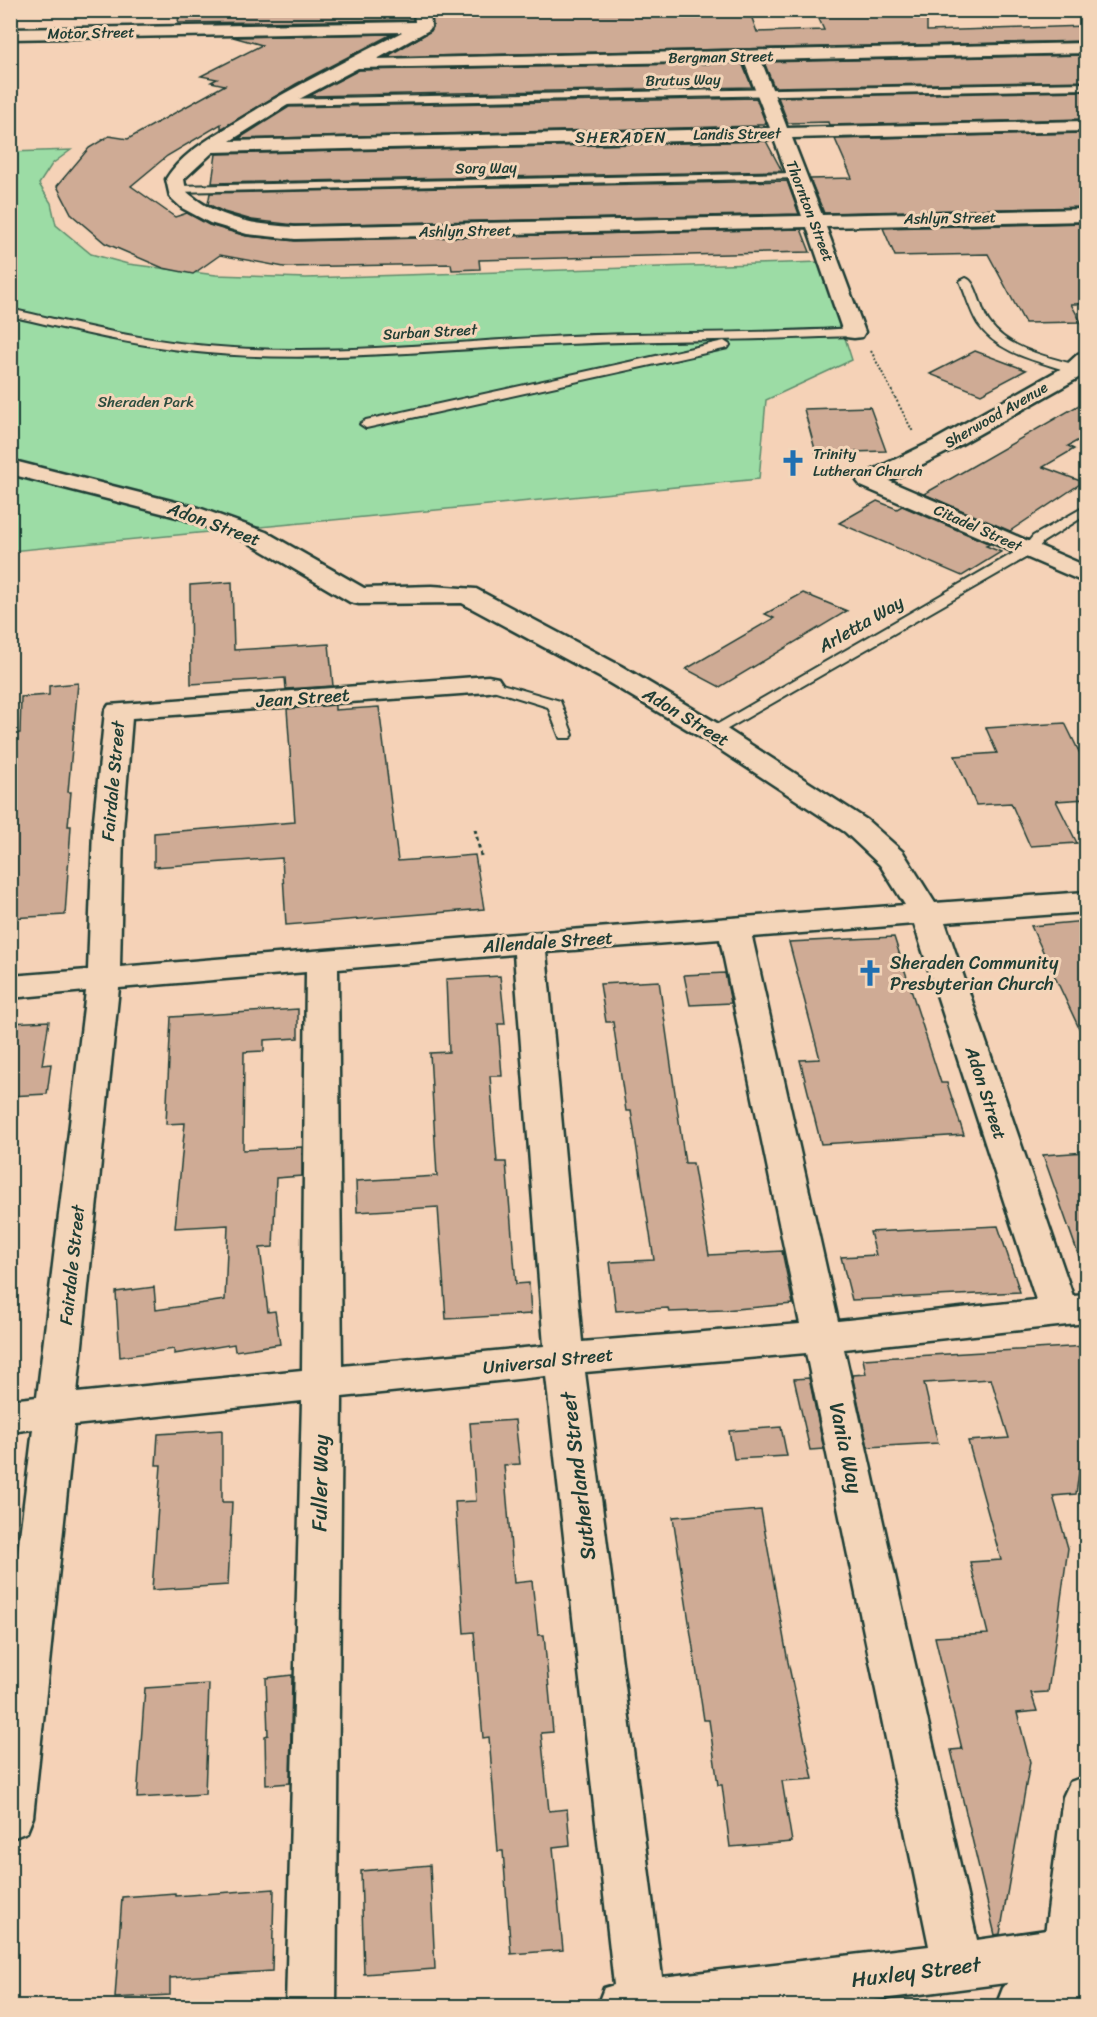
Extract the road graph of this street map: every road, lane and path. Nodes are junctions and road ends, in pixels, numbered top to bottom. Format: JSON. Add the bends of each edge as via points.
{"nodes":[{"id":1,"x":216,"y":10,"type":"edge"},
{"id":2,"x":423,"y":19,"type":"edge"},
{"id":3,"x":213,"y":30,"type":"junction"},
{"id":4,"x":10,"y":34,"type":"edge"},
{"id":5,"x":1086,"y":48,"type":"edge"},
{"id":6,"x":751,"y":56,"type":"junction"},
{"id":7,"x":355,"y":64,"type":"junction"},
{"id":8,"x":1086,"y":86,"type":"edge"},
{"id":9,"x":765,"y":93,"type":"junction"},
{"id":10,"x":280,"y":102,"type":"junction"},
{"id":11,"x":1086,"y":126,"type":"edge"},
{"id":12,"x":780,"y":133,"type":"junction"},
{"id":13,"x":208,"y":147,"type":"junction"},
{"id":14,"x":796,"y":176,"type":"junction"},
{"id":15,"x":176,"y":189,"type":"junction"},
{"id":16,"x":1086,"y":215,"type":"edge"},
{"id":17,"x":814,"y":222,"type":"junction"},
{"id":18,"x":966,"y":282,"type":"dead end"},
{"id":19,"x":10,"y":312,"type":"edge"},
{"id":20,"x":855,"y":332,"type":"junction"},
{"id":21,"x":767,"y":336,"type":"junction"},
{"id":22,"x":1081,"y":364,"type":"edge"},
{"id":23,"x":366,"y":424,"type":"dead end"},
{"id":24,"x":914,"y":434,"type":"dead end"},
{"id":25,"x":10,"y":467,"type":"edge"},
{"id":26,"x":869,"y":481,"type":"joint"},
{"id":27,"x":1086,"y":510,"type":"edge"},
{"id":28,"x":1029,"y":550,"type":"junction"},
{"id":29,"x":1086,"y":575,"type":"edge"},
{"id":30,"x":488,"y":684,"type":"joint"},
{"id":31,"x":119,"y":711,"type":"joint"},
{"id":32,"x":712,"y":732,"type":"junction"},
{"id":33,"x":565,"y":735,"type":"dead end"},
{"id":34,"x":475,"y":829,"type":"dead end"},
{"id":35,"x":481,"y":856,"type":"dead end"},
{"id":36,"x":1086,"y":902,"type":"edge"},
{"id":37,"x":927,"y":915,"type":"junction"},
{"id":38,"x":734,"y":928,"type":"junction"},
{"id":39,"x":529,"y":943,"type":"junction"},
{"id":40,"x":322,"y":960,"type":"junction"},
{"id":41,"x":105,"y":979,"type":"junction"},
{"id":42,"x":10,"y":987,"type":"edge"},
{"id":43,"x":1073,"y":1310,"type":"edge"},
{"id":44,"x":822,"y":1338,"type":"junction"},
{"id":45,"x":564,"y":1359,"type":"junction"},
{"id":46,"x":322,"y":1384,"type":"junction"},
{"id":47,"x":55,"y":1411,"type":"junction"},
{"id":48,"x":10,"y":1416,"type":"edge"},
{"id":49,"x":1086,"y":1797,"type":"edge"},
{"id":50,"x":10,"y":1817,"type":"edge"},
{"id":51,"x":1067,"y":1951,"type":"junction"},
{"id":52,"x":958,"y":1967,"type":"junction"},
{"id":53,"x":1086,"y":2003,"type":"edge"},
{"id":54,"x":634,"y":2006,"type":"edge"},
{"id":55,"x":311,"y":2007,"type":"edge"},
{"id":56,"x":1021,"y":2007,"type":"edge"}],
"edges":[{"from":1,"to":3,"type":"street"},
{"from":2,"to":3,"type":"street","name":"Motor Street"},
{"from":2,"to":7,"type":"street"},
{"from":3,"to":4,"type":"street","name":"Motor Street"},
{"from":5,"to":6,"type":"street","name":"Bergman Street"},
{"from":6,"to":7,"type":"street","name":"Bergman Street"},
{"from":6,"to":9,"type":"street","name":"Thornton Street"},
{"from":7,"to":10,"type":"street"},
{"from":8,"to":9,"type":"lane","name":"Brutus Way"},
{"from":9,"to":10,"type":"lane","name":"Brutus Way"},
{"from":9,"to":12,"type":"street","name":"Thornton Street"},
{"from":10,"to":13,"type":"street"},
{"from":11,"to":12,"type":"street","name":"Landis Street"},
{"from":12,"to":13,"type":"street","name":"Landis Street"},
{"from":12,"to":14,"type":"street","name":"Thornton Street"},
{"from":13,"to":15,"type":"street","via":[[180,171],[175,178]]},
{"from":14,"to":15,"type":"lane","name":"Sorg Way"},
{"from":14,"to":17,"type":"street","name":"Thornton Street"},
{"from":15,"to":17,"type":"street","name":"Ashlyn Street","via":[[185,202],[207,215],[239,226],[277,232],[331,234]]},
{"from":16,"to":17,"type":"street","name":"Ashlyn Street"},
{"from":17,"to":20,"type":"street","name":"Thornton Street"},
{"from":18,"to":22,"type":"lane","via":[[985,325],[1002,342],[1019,351]]},
{"from":19,"to":21,"type":"lane","name":"Surban Street","via":[[138,340],[223,351],[293,353],[593,339]]},
{"from":20,"to":21,"type":"lane","name":"Surban Street"},
{"from":20,"to":24,"type":"path","via":[[867,344]]},
{"from":21,"to":23,"type":"lane"},
{"from":22,"to":26,"type":"street","name":"Sherwood Avenue","via":[[941,446]]},
{"from":25,"to":32,"type":"street","name":"Adon Street","via":[[159,504],[257,537],[359,596],[467,595],[611,672]]},
{"from":26,"to":28,"type":"street","name":"Citadel Street"},
{"from":27,"to":28,"type":"lane","name":"Arletta Way","via":[[1038,539]]},
{"from":28,"to":29,"type":"street","name":"Citadel Street"},
{"from":28,"to":32,"type":"lane","name":"Arletta Way"},
{"from":30,"to":31,"type":"street","name":"Jean Street"},
{"from":30,"to":33,"type":"lane","via":[[555,704]]},
{"from":31,"to":41,"type":"street","name":"Fairdale Street","via":[[108,830]]},
{"from":32,"to":37,"type":"street","name":"Adon Street","via":[[856,826],[892,859]]},
{"from":34,"to":35,"type":"path"},
{"from":36,"to":37,"type":"street","name":"Allendale Street"},
{"from":37,"to":38,"type":"street","name":"Allendale Street"},
{"from":37,"to":43,"type":"street","name":"Adon Street"},
{"from":38,"to":39,"type":"street","name":"Allendale Street"},
{"from":38,"to":44,"type":"street","name":"Vania Way"},
{"from":39,"to":40,"type":"street","name":"Allendale Street"},
{"from":39,"to":45,"type":"street","name":"Sutherland Street"},
{"from":40,"to":41,"type":"street","name":"Allendale Street"},
{"from":40,"to":46,"type":"street","name":"Fuller Way"},
{"from":41,"to":42,"type":"street","name":"Allendale Street"},
{"from":41,"to":47,"type":"street","name":"Fairdale Street"},
{"from":43,"to":44,"type":"street","name":"Universal Street"},
{"from":44,"to":45,"type":"street","name":"Universal Street"},
{"from":44,"to":52,"type":"street","name":"Vania Way"},
{"from":45,"to":46,"type":"street","name":"Universal Street"},
{"from":45,"to":54,"type":"street","name":"Sutherland Street"},
{"from":46,"to":47,"type":"street","name":"Universal Street"},
{"from":46,"to":55,"type":"street","name":"Fuller Way"},
{"from":47,"to":48,"type":"street","name":"Universal Street"},
{"from":47,"to":50,"type":"street","name":"Fairdale Street"},
{"from":49,"to":51,"type":"street"},
{"from":51,"to":52,"type":"street","name":"Huxley Street"},
{"from":51,"to":53,"type":"street"},
{"from":51,"to":56,"type":"street"},
{"from":52,"to":54,"type":"street","name":"Huxley Street"}]}
